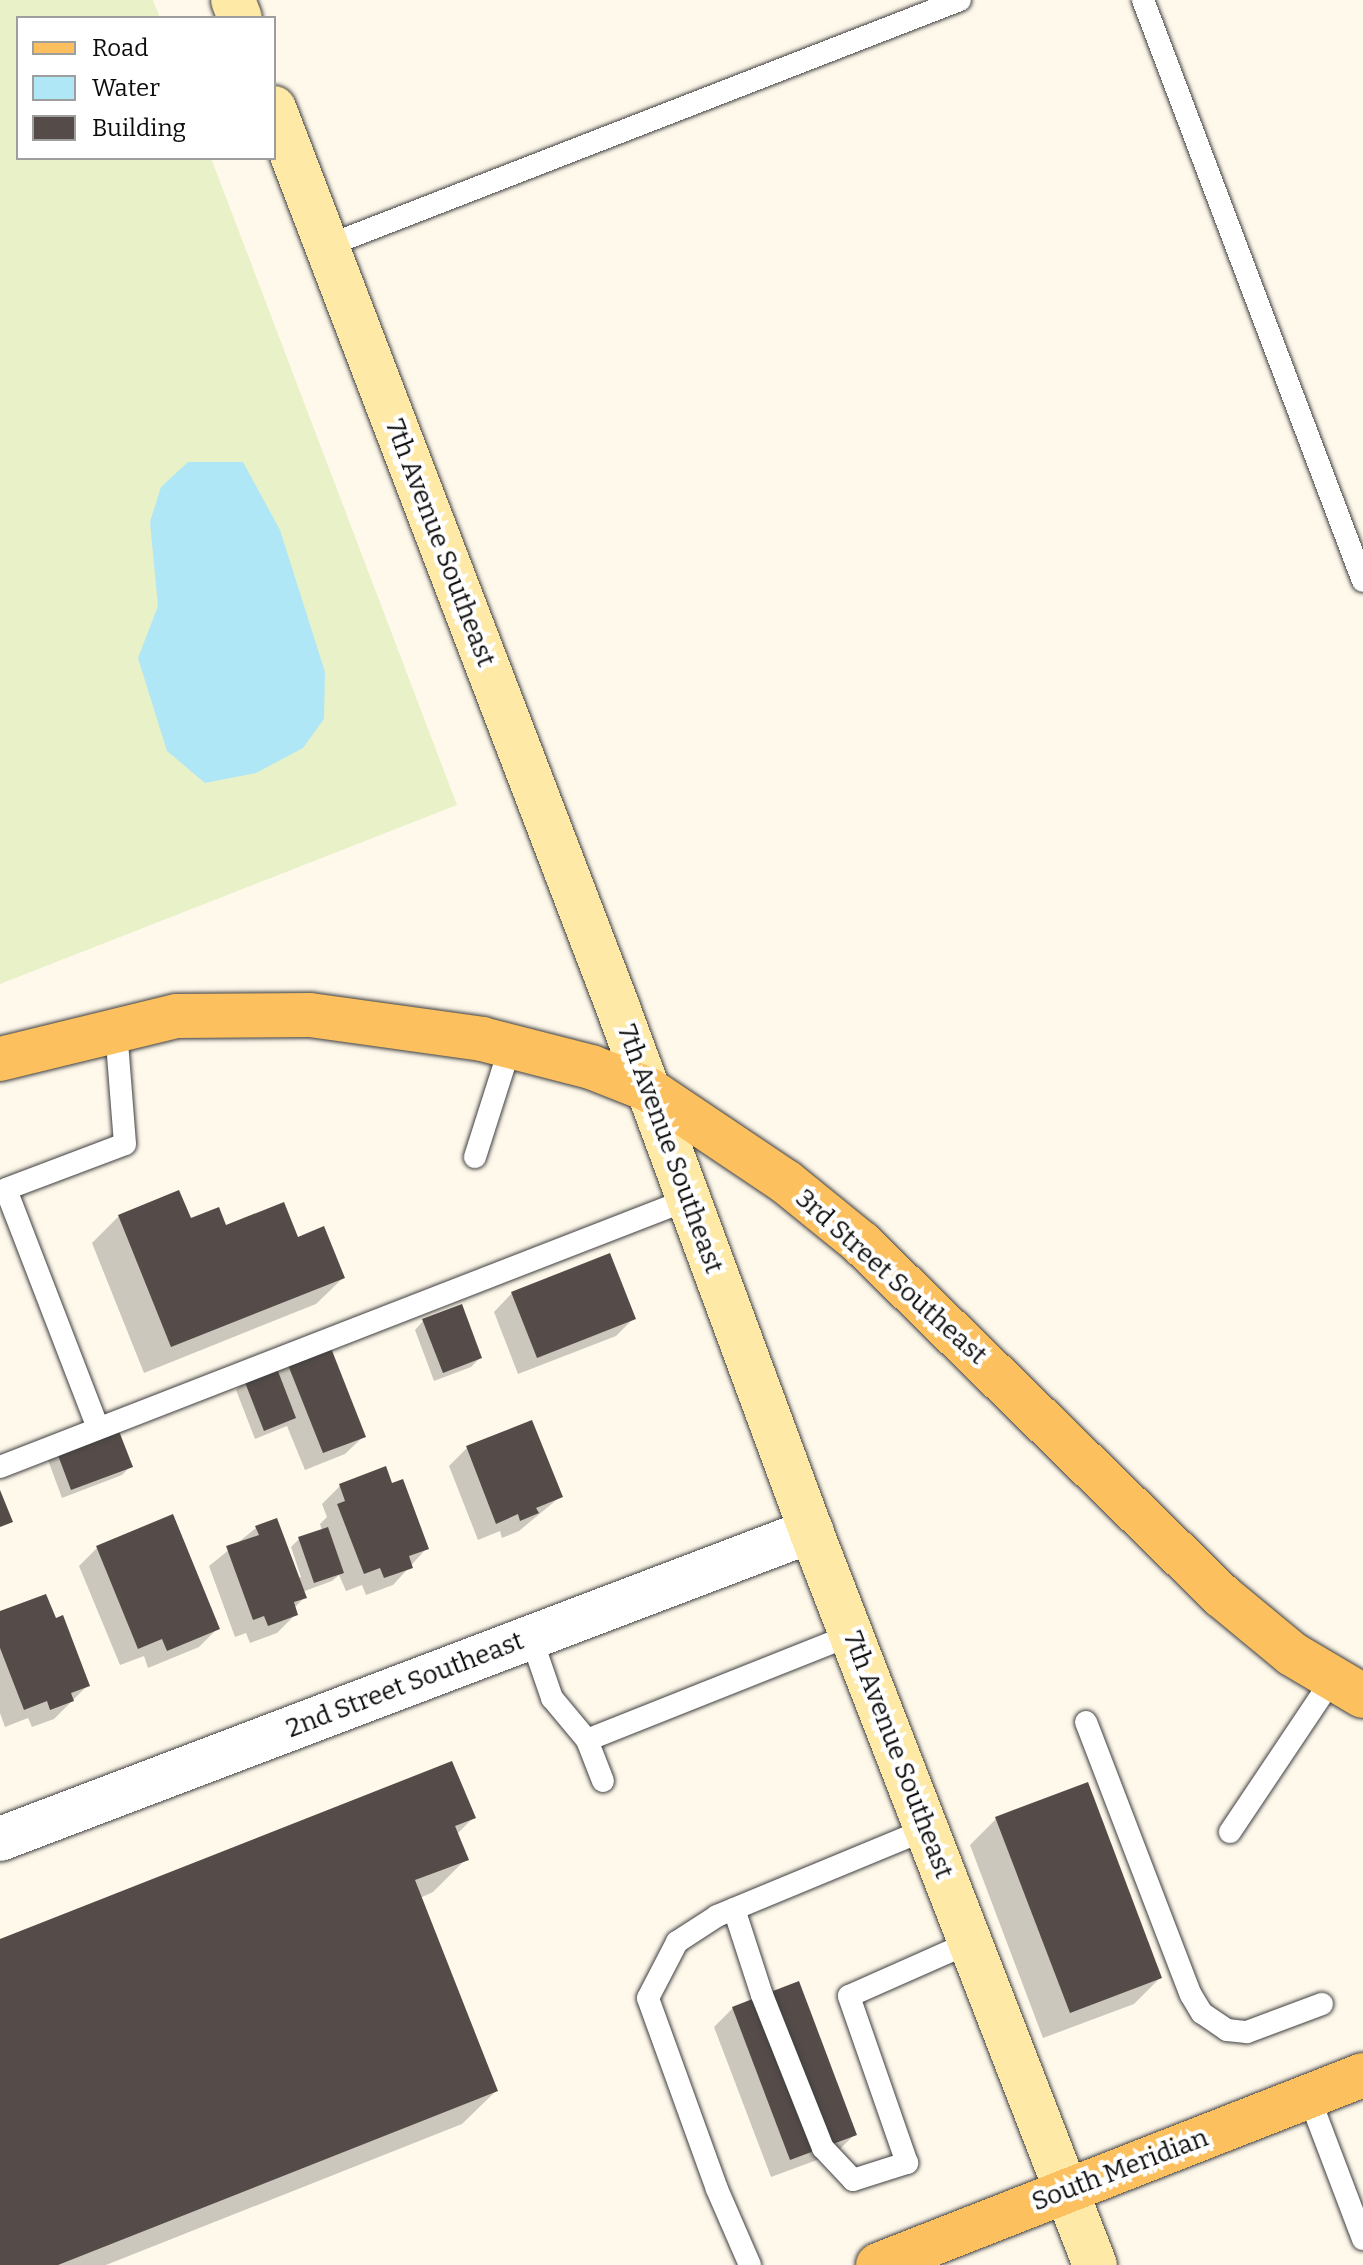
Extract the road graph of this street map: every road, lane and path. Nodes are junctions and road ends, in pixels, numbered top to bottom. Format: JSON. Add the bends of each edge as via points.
{"nodes":[{"id":1,"x":960,"y":0,"type":"edge"},
{"id":2,"x":1143,"y":0,"type":"edge"},
{"id":3,"x":276,"y":113,"type":"edge"},
{"id":4,"x":327,"y":246,"type":"junction"},
{"id":5,"x":1363,"y":581,"type":"edge"},
{"id":6,"x":116,"y":1030,"type":"junction"},
{"id":7,"x":510,"y":1047,"type":"junction"},
{"id":8,"x":0,"y":1059,"type":"edge"},
{"id":9,"x":649,"y":1090,"type":"junction"},
{"id":10,"x":475,"y":1157,"type":"dead end"},
{"id":11,"x":689,"y":1199,"type":"junction"},
{"id":12,"x":98,"y":1428,"type":"junction"},
{"id":13,"x":0,"y":1467,"type":"edge"},
{"id":14,"x":811,"y":1531,"type":"junction"},
{"id":15,"x":851,"y":1635,"type":"junction"},
{"id":16,"x":531,"y":1637,"type":"junction"},
{"id":17,"x":1348,"y":1687,"type":"edge"},
{"id":18,"x":1086,"y":1722,"type":"dead end"},
{"id":19,"x":587,"y":1740,"type":"junction"},
{"id":20,"x":603,"y":1781,"type":"dead end"},
{"id":21,"x":927,"y":1829,"type":"junction"},
{"id":22,"x":1230,"y":1832,"type":"dead end"},
{"id":23,"x":0,"y":1839,"type":"edge"},
{"id":24,"x":734,"y":1909,"type":"junction"},
{"id":25,"x":971,"y":1942,"type":"junction"},
{"id":26,"x":1322,"y":2004,"type":"dead end"},
{"id":27,"x":1363,"y":2075,"type":"edge"},
{"id":28,"x":1309,"y":2097,"type":"junction"},
{"id":29,"x":1067,"y":2190,"type":"junction"},
{"id":30,"x":1363,"y":2239,"type":"edge"},
{"id":31,"x":750,"y":2265,"type":"edge"},
{"id":32,"x":878,"y":2265,"type":"edge"},
{"id":33,"x":1095,"y":2265,"type":"edge"}],
"edges":[{"from":1,"to":4,"type":"lane"},
{"from":2,"to":5,"type":"lane"},
{"from":3,"to":4,"type":"street","name":"7th Avenue Southeast"},
{"from":4,"to":9,"type":"street","name":"7th Avenue Southeast"},
{"from":6,"to":7,"type":"main road","name":"3rd Street Southeast","via":[[177,1016],[310,1015]]},
{"from":6,"to":8,"type":"main road","name":"3rd Street Southeast"},
{"from":6,"to":12,"type":"lane","via":[[125,1144],[6,1189]]},
{"from":7,"to":9,"type":"main road","name":"3rd Street Southeast","via":[[591,1067]]},
{"from":7,"to":10,"type":"lane"},
{"from":9,"to":11,"type":"street","name":"7th Avenue Southeast"},
{"from":9,"to":17,"type":"main road","name":"3rd Street Southeast","via":[[786,1182],[861,1243],[1222,1596],[1292,1654]]},
{"from":11,"to":12,"type":"lane"},
{"from":11,"to":14,"type":"street","name":"7th Avenue Southeast"},
{"from":12,"to":13,"type":"lane"},
{"from":14,"to":15,"type":"street","name":"7th Avenue Southeast"},
{"from":14,"to":16,"type":"street","name":"2nd Street Southeast"},
{"from":15,"to":19,"type":"lane"},
{"from":15,"to":21,"type":"street","name":"7th Avenue Southeast"},
{"from":16,"to":19,"type":"lane","via":[[552,1698]]},
{"from":16,"to":23,"type":"street","name":"2nd Street Southeast"},
{"from":17,"to":22,"type":"lane"},
{"from":18,"to":26,"type":"lane","via":[[1202,2013],[1227,2030],[1247,2032]]},
{"from":19,"to":20,"type":"lane"},
{"from":21,"to":24,"type":"lane"},
{"from":21,"to":25,"type":"street","name":"7th Avenue Southeast"},
{"from":24,"to":25,"type":"lane","via":[[823,2148],[853,2180],[907,2163],[849,1996]]},
{"from":24,"to":31,"type":"lane","via":[[677,1942],[648,1998]]},
{"from":25,"to":29,"type":"street","name":"7th Avenue Southeast"},
{"from":27,"to":28,"type":"main road","name":"South Meridian"},
{"from":28,"to":29,"type":"main road","name":"South Meridian"},
{"from":28,"to":30,"type":"lane"},
{"from":29,"to":32,"type":"main road","name":"South Meridian"},
{"from":29,"to":33,"type":"street","name":"7th Avenue Southeast"}]}
